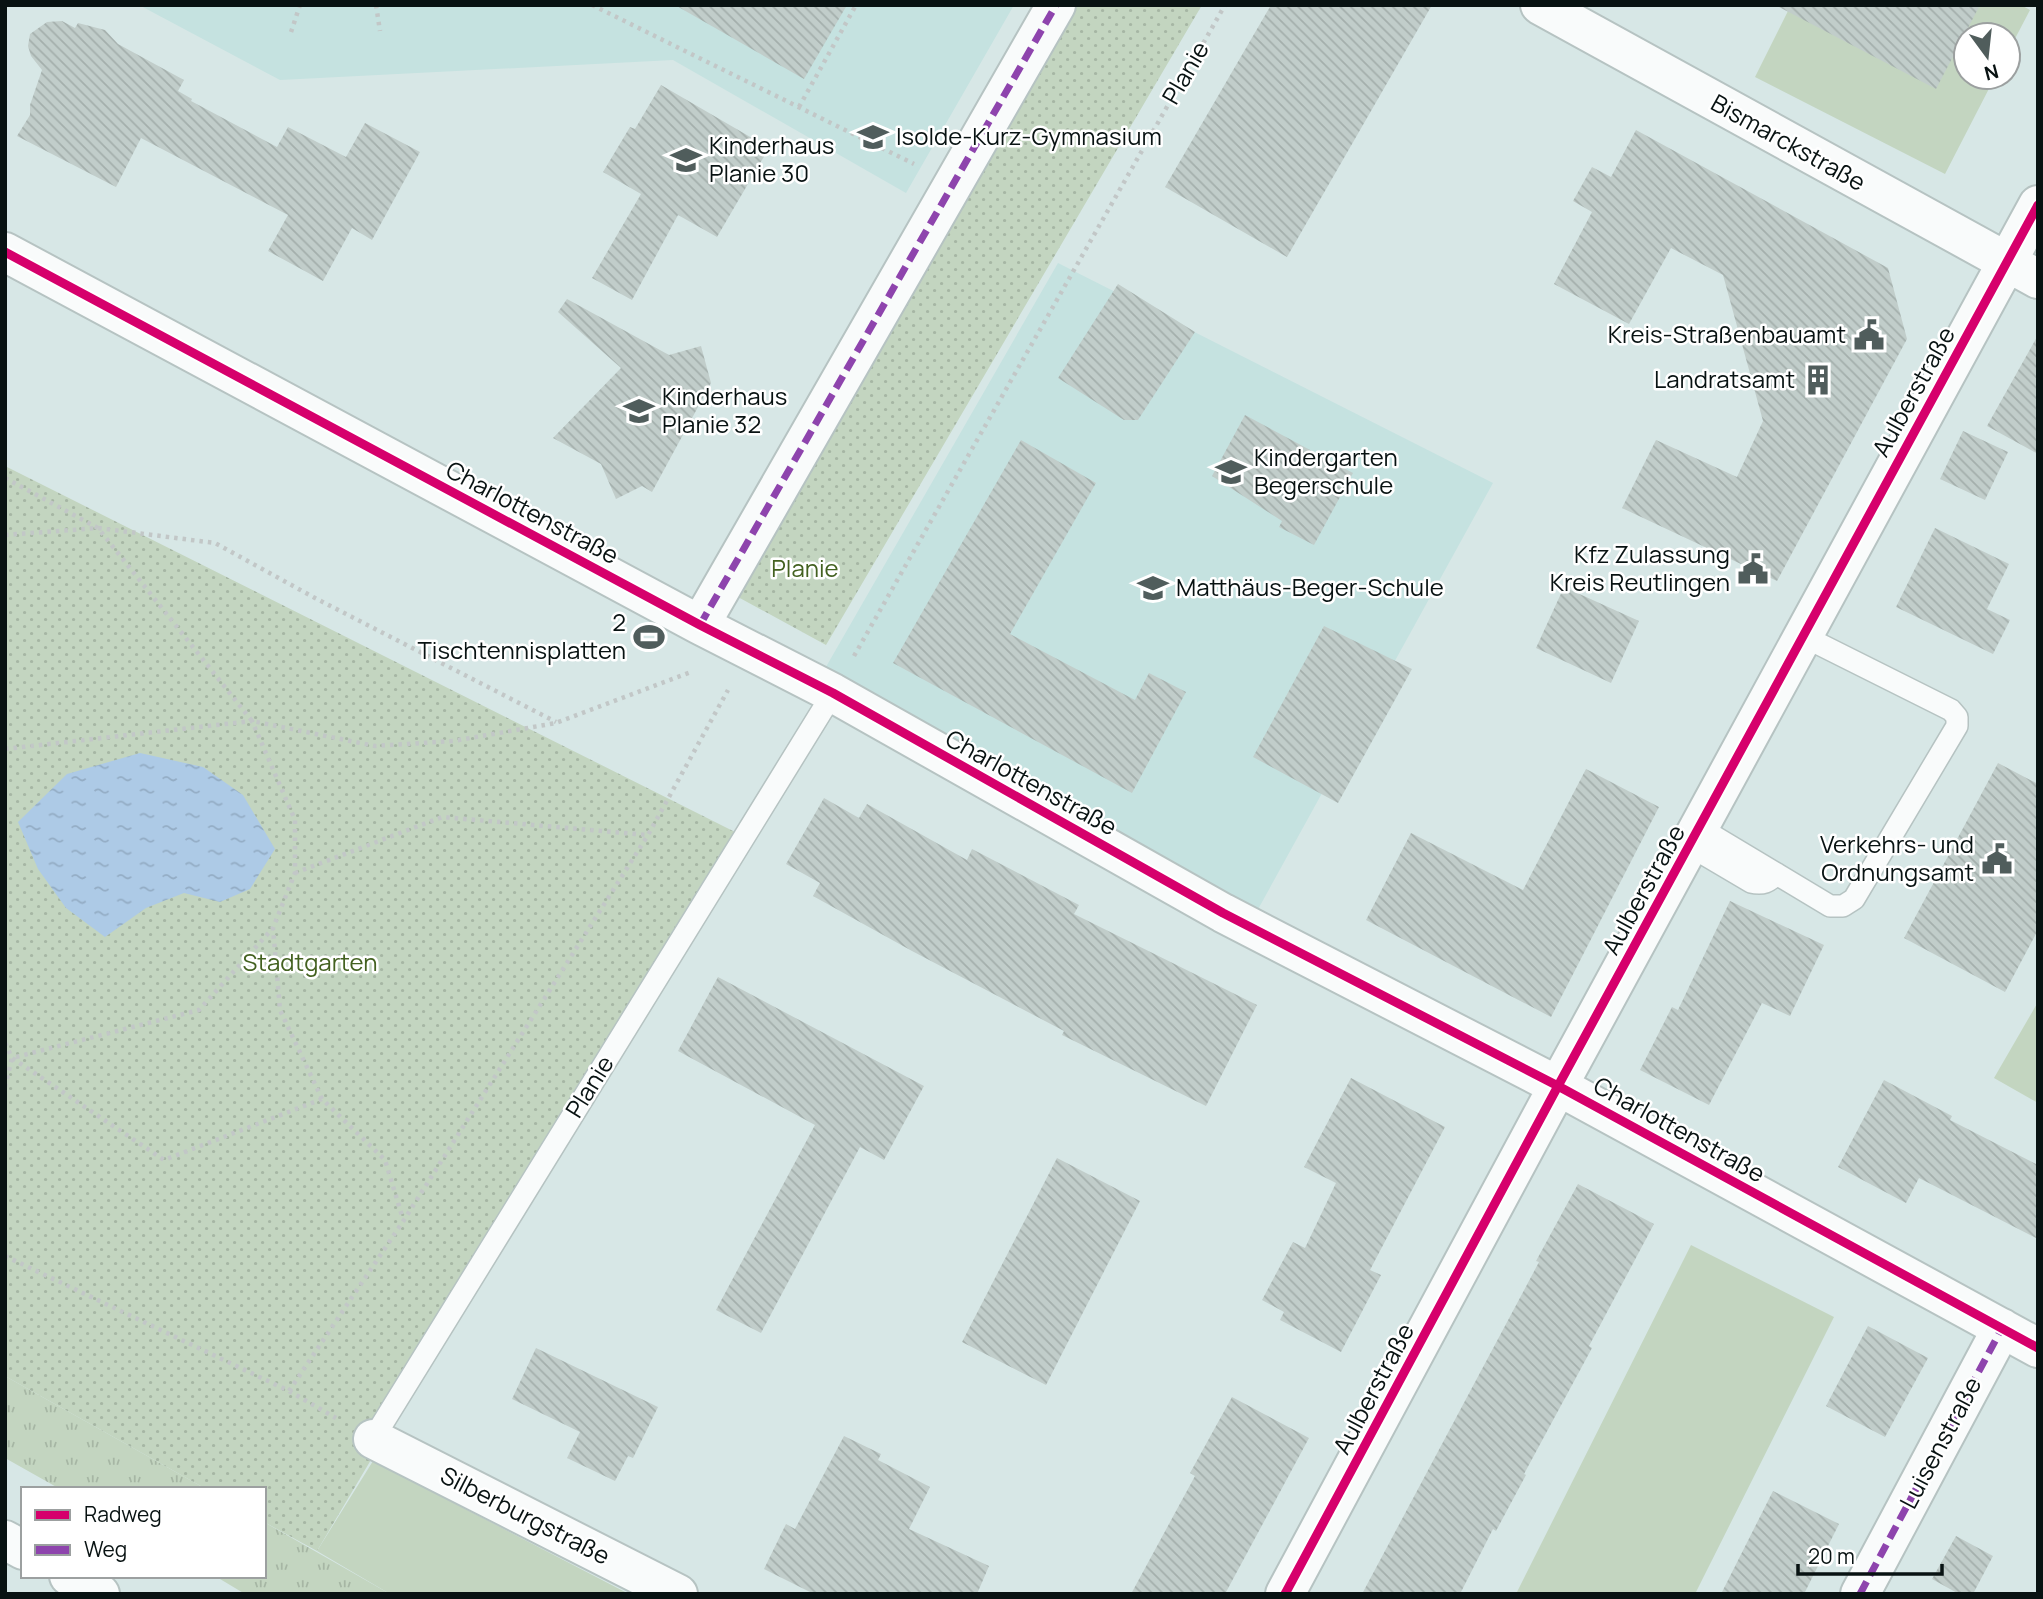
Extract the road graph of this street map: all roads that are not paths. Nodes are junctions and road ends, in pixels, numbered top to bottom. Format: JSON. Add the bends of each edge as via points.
{"nodes":[{"id":1,"x":1056,"y":5,"type":"edge"},
{"id":2,"x":1540,"y":5,"type":"edge"},
{"id":3,"x":2038,"y":205,"type":"edge"},
{"id":4,"x":5,"y":252,"type":"edge"},
{"id":5,"x":2022,"y":271,"type":"edge"},
{"id":6,"x":700,"y":625,"type":"junction"},
{"id":7,"x":1803,"y":636,"type":"junction"},
{"id":8,"x":833,"y":693,"type":"junction"},
{"id":9,"x":1695,"y":837,"type":"junction"},
{"id":10,"x":1558,"y":1086,"type":"junction"},
{"id":11,"x":2002,"y":1328,"type":"junction"},
{"id":12,"x":2038,"y":1348,"type":"edge"},
{"id":13,"x":373,"y":1439,"type":"joint"},
{"id":14,"x":5,"y":1540,"type":"edge"},
{"id":15,"x":21,"y":1549,"type":"edge"},
{"id":16,"x":72,"y":1578,"type":"edge"},
{"id":17,"x":100,"y":1594,"type":"edge"},
{"id":18,"x":678,"y":1594,"type":"edge"},
{"id":19,"x":1285,"y":1594,"type":"edge"},
{"id":20,"x":1860,"y":1594,"type":"edge"}],
"edges":[{"from":1,"to":6,"type":"street"},
{"from":2,"to":5,"type":"street","name":"Bismarckstraße"},
{"from":3,"to":5,"type":"street","name":"Aulberstraße"},
{"from":4,"to":6,"type":"street","name":"Charlottenstraße"},
{"from":5,"to":7,"type":"street","name":"Aulberstraße"},
{"from":6,"to":8,"type":"street","name":"Charlottenstraße"},
{"from":7,"to":9,"type":"street","name":"Aulberstraße"},
{"from":7,"to":9,"type":"lane","via":[[1951,710],[1957,726],[1854,899],[1843,906],[1830,906],[1777,874]]},
{"from":8,"to":10,"type":"street","name":"Charlottenstraße","via":[[1223,913]]},
{"from":8,"to":13,"type":"lane","name":"Planie"},
{"from":9,"to":10,"type":"street","name":"Aulberstraße"},
{"from":10,"to":11,"type":"street","name":"Charlottenstraße"},
{"from":10,"to":19,"type":"street","name":"Aulberstraße"},
{"from":11,"to":12,"type":"street","name":"Charlottenstraße"},
{"from":11,"to":20,"type":"street","name":"Luisenstraße"},
{"from":13,"to":18,"type":"street","name":"Silberburgstraße"},
{"from":14,"to":15,"type":"street"},
{"from":16,"to":17,"type":"street"}]}
